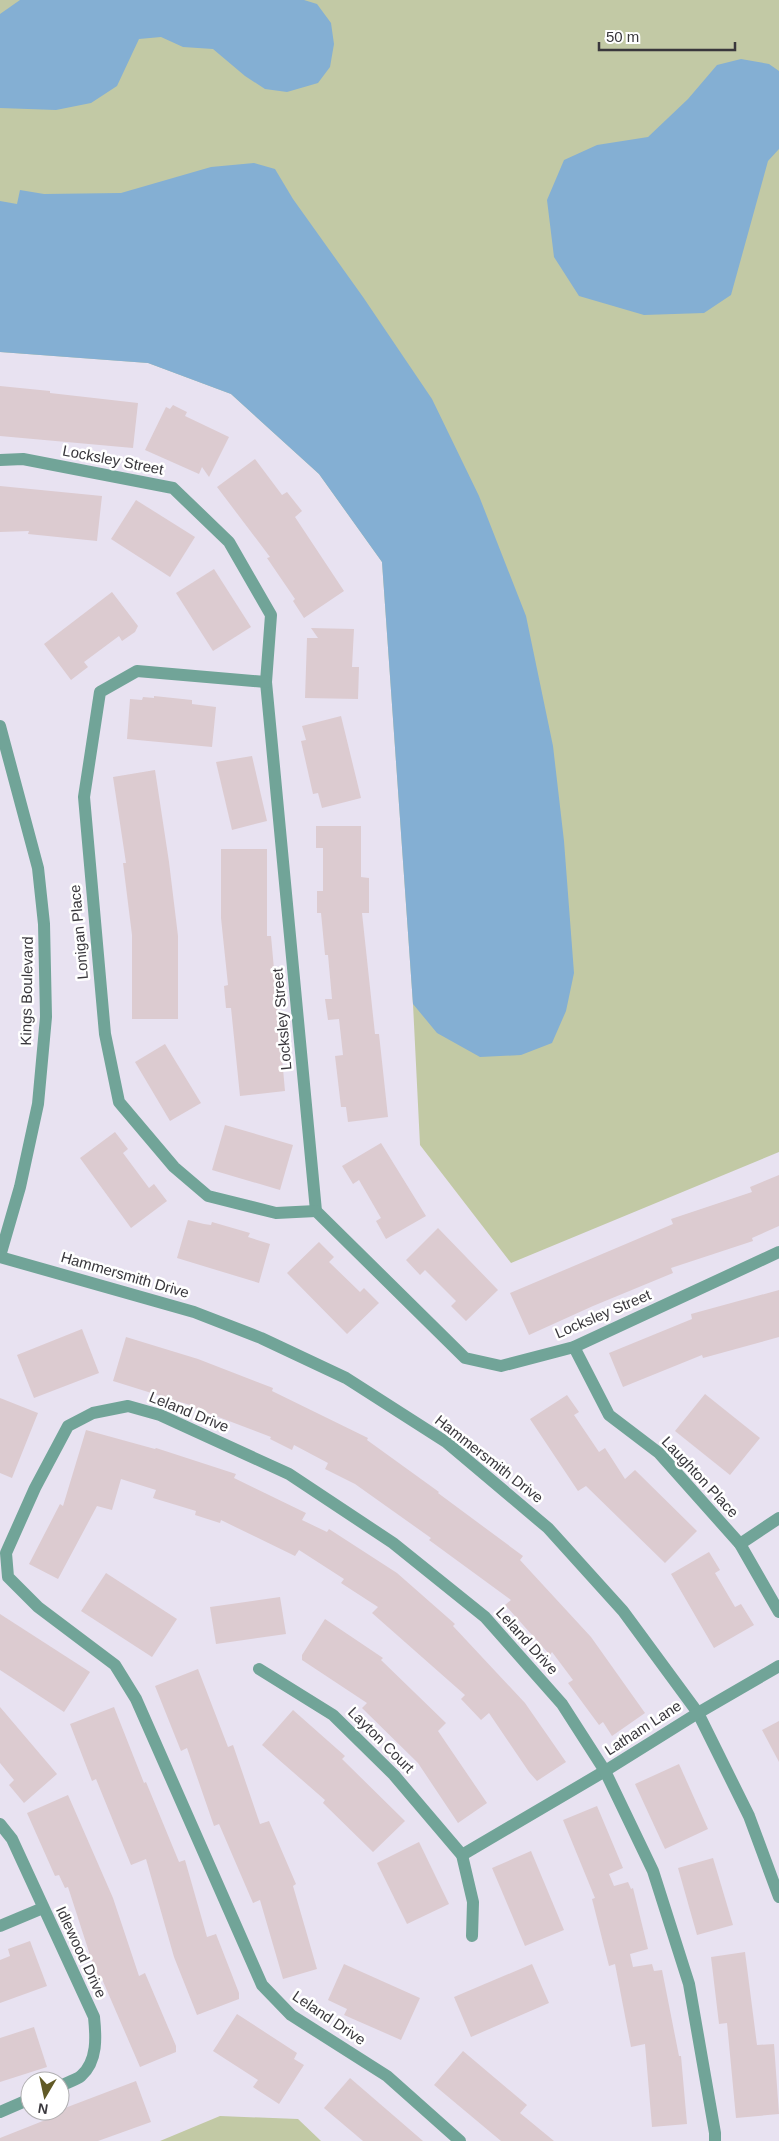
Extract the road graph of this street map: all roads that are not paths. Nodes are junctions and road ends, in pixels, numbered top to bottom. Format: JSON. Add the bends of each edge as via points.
{"nodes":[{"id":1,"x":0,"y":460,"type":"edge"},
{"id":2,"x":266,"y":682,"type":"junction"},
{"id":3,"x":0,"y":726,"type":"edge"},
{"id":4,"x":316,"y":1211,"type":"junction"},
{"id":5,"x":779,"y":1252,"type":"edge"},
{"id":6,"x":0,"y":1256,"type":"edge"},
{"id":7,"x":574,"y":1346,"type":"junction"},
{"id":8,"x":779,"y":1518,"type":"edge"},
{"id":9,"x":740,"y":1544,"type":"junction"},
{"id":10,"x":779,"y":1612,"type":"edge"},
{"id":11,"x":779,"y":1666,"type":"edge"},
{"id":12,"x":259,"y":1669,"type":"dead end"},
{"id":13,"x":698,"y":1713,"type":"junction"},
{"id":14,"x":605,"y":1772,"type":"junction"},
{"id":15,"x":0,"y":1824,"type":"edge"},
{"id":16,"x":462,"y":1855,"type":"junction"},
{"id":17,"x":779,"y":1898,"type":"edge"},
{"id":18,"x":42,"y":1908,"type":"junction"},
{"id":19,"x":0,"y":1926,"type":"edge"},
{"id":20,"x":472,"y":1936,"type":"dead end"},
{"id":21,"x":70,"y":2081,"type":"edge"},
{"id":22,"x":20,"y":2103,"type":"edge"},
{"id":23,"x":0,"y":2112,"type":"edge"},
{"id":24,"x":460,"y":2141,"type":"edge"},
{"id":25,"x":715,"y":2141,"type":"edge"}],
"edges":[{"from":1,"to":2,"type":"street","name":"Locksley Street","via":[[23,459],[173,488],[229,542],[271,615]]},
{"from":2,"to":4,"type":"street","name":"Locksley Street"},
{"from":2,"to":4,"type":"street","name":"Lonigan Place","via":[[137,671],[100,692],[84,797],[105,1034],[119,1102],[174,1167],[208,1196],[276,1213]]},
{"from":3,"to":6,"type":"street","name":"Kings Boulevard","via":[[38,868],[44,924],[46,1017],[38,1104],[20,1187]]},
{"from":4,"to":7,"type":"street","name":"Locksley Street","via":[[466,1358],[501,1366]]},
{"from":5,"to":7,"type":"street","name":"Locksley Street"},
{"from":6,"to":13,"type":"street","name":"Hammersmith Drive","via":[[194,1312],[261,1338],[346,1378],[446,1442],[548,1528],[623,1610]]},
{"from":7,"to":9,"type":"street","name":"Laughton Place","via":[[609,1415],[658,1453]]},
{"from":8,"to":9,"type":"street"},
{"from":9,"to":10,"type":"street","name":"Laughton Place"},
{"from":11,"to":13,"type":"street","name":"Latham Lane"},
{"from":12,"to":16,"type":"street","name":"Layton Court","via":[[333,1715],[394,1775]]},
{"from":13,"to":14,"type":"street","name":"Latham Lane"},
{"from":13,"to":17,"type":"street","name":"Hammersmith Drive","via":[[749,1816]]},
{"from":14,"to":16,"type":"street"},
{"from":14,"to":24,"type":"street","name":"Leland Drive","via":[[562,1704],[485,1617],[393,1543],[289,1474],[160,1415],[128,1406],[94,1413],[68,1426],[6,1553],[8,1577],[38,1608],[115,1664],[136,1699],[262,1984],[290,2015],[387,2076]]},
{"from":14,"to":25,"type":"street","name":"Leland Drive","via":[[653,1872],[689,1984]]},
{"from":15,"to":18,"type":"street","name":"Idlewood Drive","via":[[12,1839]]},
{"from":16,"to":20,"type":"street","name":"Layton Court","via":[[474,1902]]},
{"from":18,"to":19,"type":"street"},
{"from":18,"to":21,"type":"street","name":"Idlewood Drive","via":[[94,2016],[97,2039],[89,2064],[81,2076]]},
{"from":22,"to":23,"type":"street"}]}
